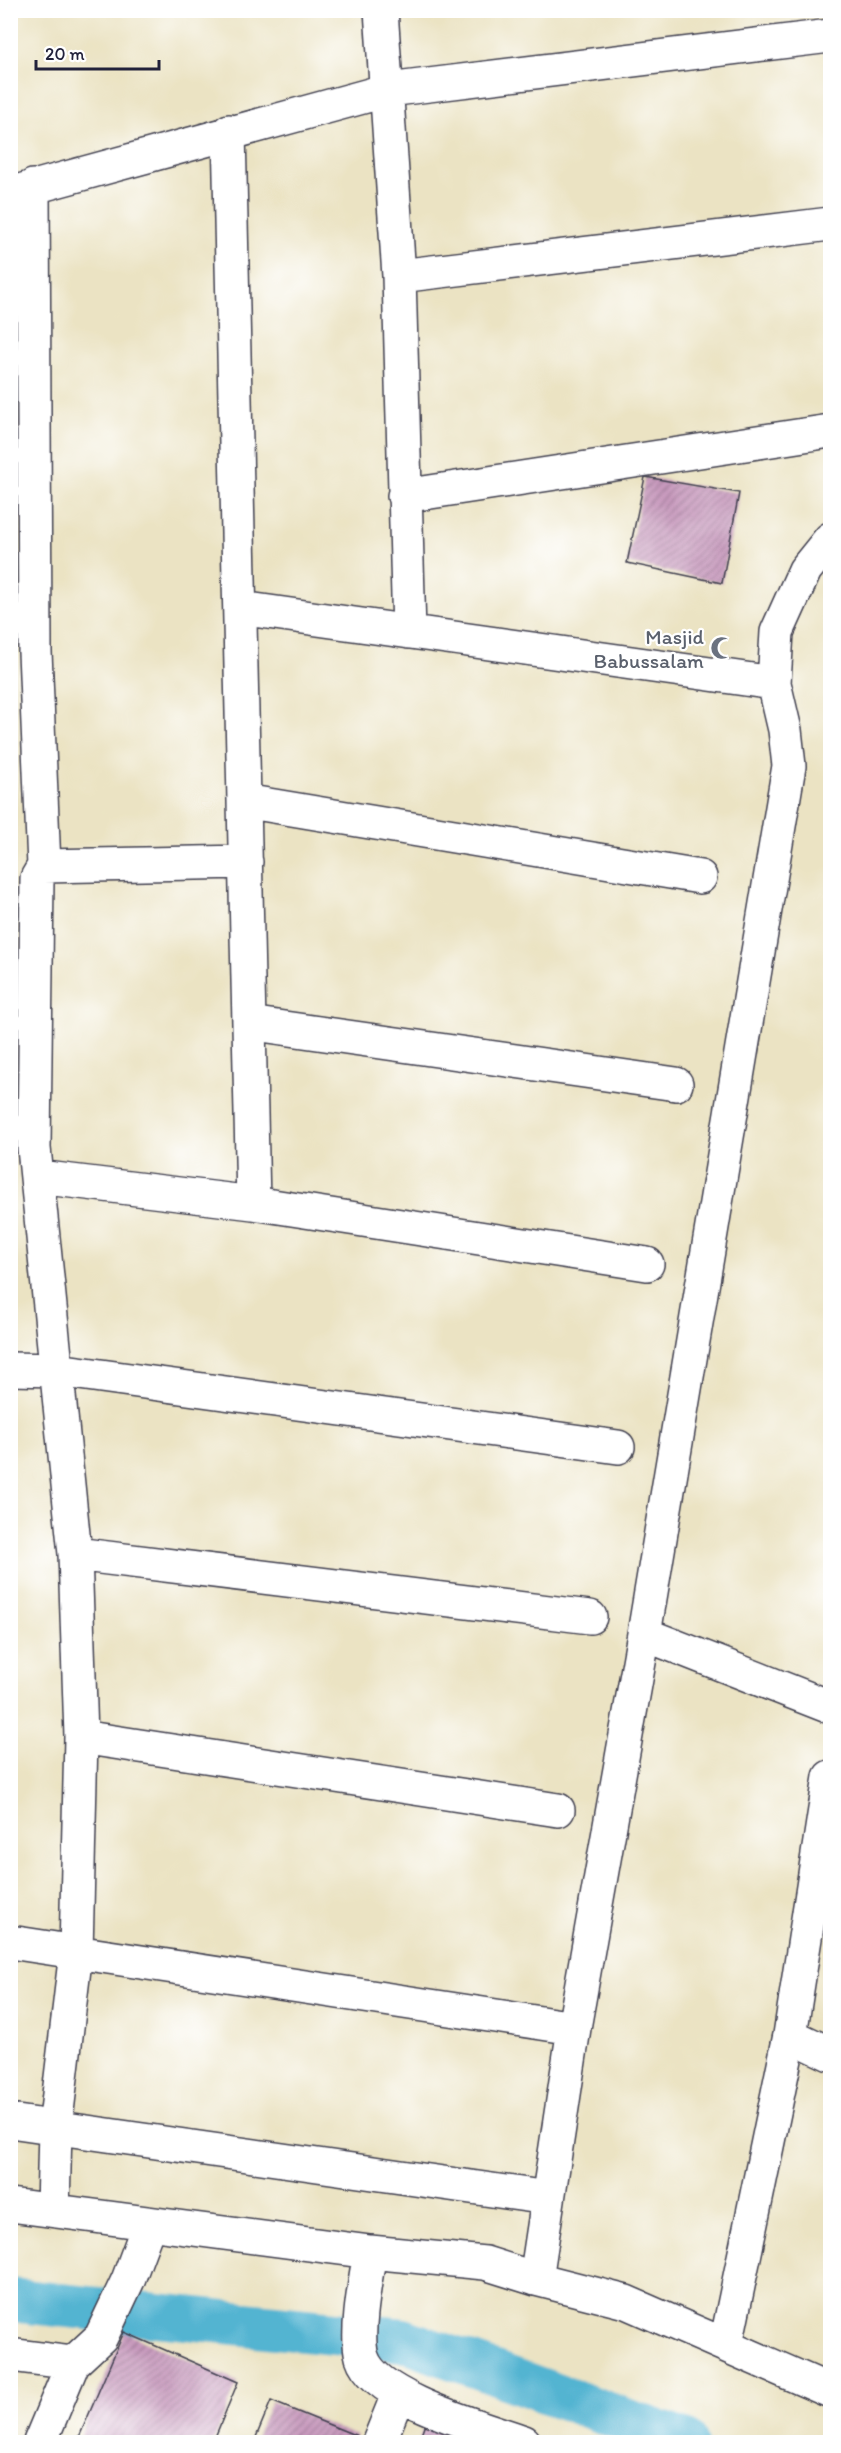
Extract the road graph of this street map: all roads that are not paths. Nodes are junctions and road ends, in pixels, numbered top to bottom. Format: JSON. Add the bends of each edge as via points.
{"nodes":[{"id":1,"x":381,"y":10,"type":"edge"},
{"id":2,"x":831,"y":36,"type":"edge"},
{"id":3,"x":388,"y":90,"type":"junction"},
{"id":4,"x":229,"y":131,"type":"junction"},
{"id":5,"x":22,"y":190,"type":"edge"},
{"id":6,"x":831,"y":224,"type":"edge"},
{"id":7,"x":399,"y":276,"type":"junction"},
{"id":8,"x":831,"y":431,"type":"edge"},
{"id":9,"x":404,"y":496,"type":"junction"},
{"id":10,"x":831,"y":539,"type":"edge"},
{"id":11,"x":240,"y":608,"type":"junction"},
{"id":12,"x":409,"y":632,"type":"junction"},
{"id":13,"x":23,"y":652,"type":"edge"},
{"id":14,"x":774,"y":683,"type":"junction"},
{"id":15,"x":244,"y":801,"type":"junction"},
{"id":16,"x":246,"y":862,"type":"junction"},
{"id":17,"x":30,"y":874,"type":"edge"},
{"id":18,"x":700,"y":877,"type":"dead end"},
{"id":19,"x":249,"y":1023,"type":"junction"},
{"id":20,"x":676,"y":1084,"type":"dead end"},
{"id":21,"x":30,"y":1159,"type":"edge"},
{"id":22,"x":253,"y":1203,"type":"junction"},
{"id":23,"x":647,"y":1264,"type":"dead end"},
{"id":24,"x":10,"y":1369,"type":"edge"},
{"id":25,"x":57,"y":1370,"type":"junction"},
{"id":26,"x":618,"y":1447,"type":"dead end"},
{"id":27,"x":75,"y":1554,"type":"junction"},
{"id":28,"x":590,"y":1617,"type":"dead end"},
{"id":29,"x":644,"y":1634,"type":"junction"},
{"id":30,"x":831,"y":1707,"type":"edge"},
{"id":31,"x":81,"y":1737,"type":"junction"},
{"id":32,"x":831,"y":1777,"type":"edge"},
{"id":33,"x":558,"y":1810,"type":"dead end"},
{"id":34,"x":10,"y":1942,"type":"edge"},
{"id":35,"x":76,"y":1952,"type":"junction"},
{"id":36,"x":574,"y":2028,"type":"junction"},
{"id":37,"x":790,"y":2035,"type":"junction"},
{"id":38,"x":831,"y":2054,"type":"edge"},
{"id":39,"x":10,"y":2121,"type":"edge"},
{"id":40,"x":55,"y":2128,"type":"junction"},
{"id":41,"x":548,"y":2198,"type":"junction"},
{"id":42,"x":10,"y":2205,"type":"edge"},
{"id":43,"x":53,"y":2209,"type":"junction"},
{"id":44,"x":150,"y":2224,"type":"junction"},
{"id":45,"x":370,"y":2252,"type":"junction"},
{"id":46,"x":536,"y":2279,"type":"junction"},
{"id":47,"x":726,"y":2344,"type":"junction"},
{"id":48,"x":10,"y":2355,"type":"edge"},
{"id":49,"x":73,"y":2363,"type":"junction"},
{"id":50,"x":831,"y":2391,"type":"edge"},
{"id":51,"x":398,"y":2395,"type":"junction"},
{"id":52,"x":40,"y":2442,"type":"edge"},
{"id":53,"x":379,"y":2442,"type":"edge"},
{"id":54,"x":524,"y":2442,"type":"edge"}],
"edges":[{"from":1,"to":3,"type":"street"},
{"from":2,"to":3,"type":"street"},
{"from":3,"to":4,"type":"street"},
{"from":3,"to":7,"type":"street"},
{"from":4,"to":5,"type":"street"},
{"from":4,"to":11,"type":"street"},
{"from":5,"to":13,"type":"street"},
{"from":6,"to":7,"type":"street"},
{"from":7,"to":9,"type":"street"},
{"from":8,"to":9,"type":"street"},
{"from":9,"to":12,"type":"street"},
{"from":10,"to":14,"type":"street","via":[[805,570],[777,632]]},
{"from":11,"to":12,"type":"street"},
{"from":11,"to":15,"type":"street"},
{"from":12,"to":14,"type":"street"},
{"from":13,"to":17,"type":"street"},
{"from":14,"to":29,"type":"street","via":[[789,766]]},
{"from":15,"to":16,"type":"street"},
{"from":15,"to":18,"type":"street"},
{"from":16,"to":17,"type":"street"},
{"from":16,"to":19,"type":"street"},
{"from":17,"to":21,"type":"street"},
{"from":19,"to":20,"type":"street"},
{"from":19,"to":22,"type":"street"},
{"from":21,"to":22,"type":"street"},
{"from":21,"to":25,"type":"street"},
{"from":22,"to":23,"type":"street"},
{"from":24,"to":25,"type":"street"},
{"from":25,"to":26,"type":"street"},
{"from":25,"to":27,"type":"street"},
{"from":27,"to":28,"type":"street"},
{"from":27,"to":31,"type":"street"},
{"from":29,"to":30,"type":"street"},
{"from":29,"to":36,"type":"street"},
{"from":31,"to":33,"type":"street"},
{"from":31,"to":35,"type":"street"},
{"from":32,"to":37,"type":"street"},
{"from":34,"to":35,"type":"street"},
{"from":35,"to":36,"type":"street"},
{"from":35,"to":40,"type":"street"},
{"from":36,"to":41,"type":"street"},
{"from":37,"to":38,"type":"street"},
{"from":37,"to":47,"type":"street"},
{"from":39,"to":40,"type":"street"},
{"from":40,"to":41,"type":"street"},
{"from":40,"to":43,"type":"street"},
{"from":41,"to":46,"type":"street"},
{"from":42,"to":43,"type":"street"},
{"from":43,"to":44,"type":"street"},
{"from":44,"to":45,"type":"street"},
{"from":44,"to":49,"type":"street","via":[[101,2337]]},
{"from":45,"to":46,"type":"street","via":[[485,2263]]},
{"from":45,"to":51,"type":"street","via":[[361,2309],[362,2357],[377,2378]]},
{"from":46,"to":47,"type":"street","via":[[626,2302]]},
{"from":47,"to":50,"type":"street"},
{"from":48,"to":49,"type":"street"},
{"from":49,"to":52,"type":"street"},
{"from":51,"to":53,"type":"street"},
{"from":51,"to":54,"type":"street"}]}
